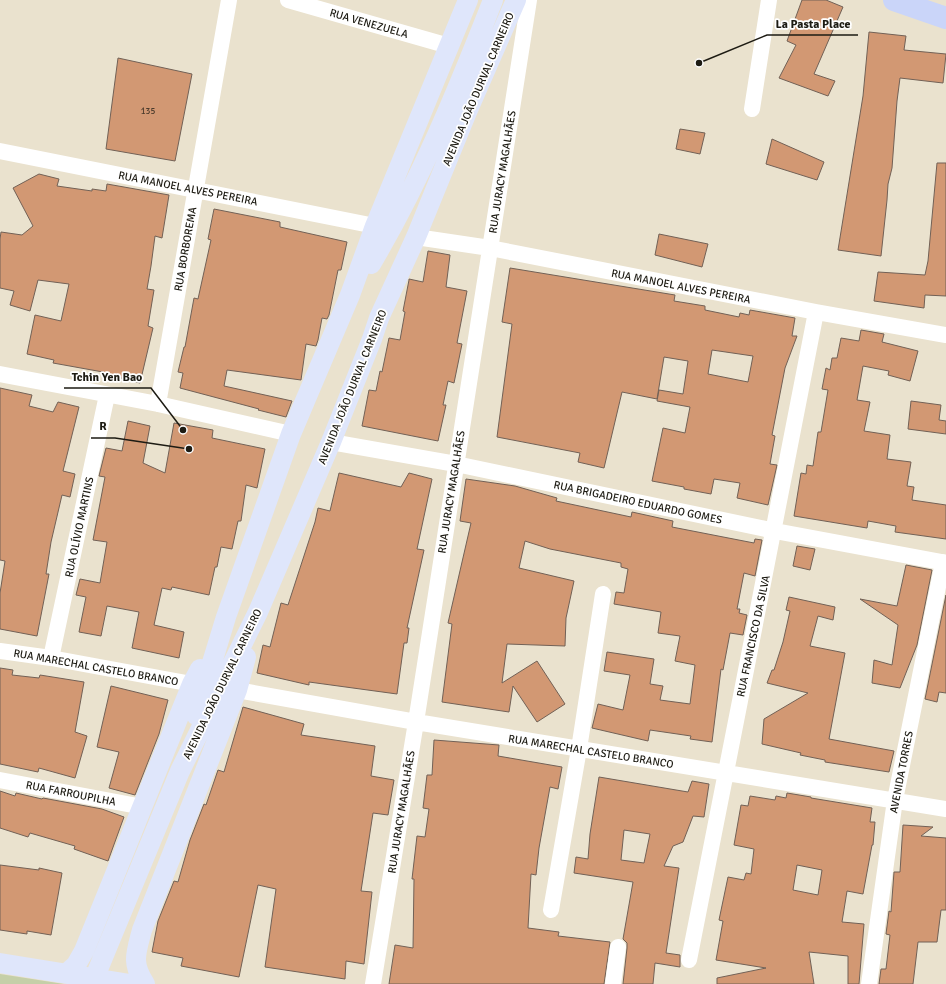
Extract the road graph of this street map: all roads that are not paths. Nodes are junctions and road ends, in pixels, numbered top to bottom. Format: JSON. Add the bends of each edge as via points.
{"nodes":[{"id":1,"x":229,"y":0,"type":"edge"},
{"id":2,"x":288,"y":0,"type":"edge"},
{"id":3,"x":468,"y":0,"type":"edge"},
{"id":4,"x":493,"y":0,"type":"edge"},
{"id":5,"x":516,"y":0,"type":"edge"},
{"id":6,"x":529,"y":0,"type":"edge"},
{"id":7,"x":769,"y":0,"type":"edge"},
{"id":8,"x":894,"y":0,"type":"edge"},
{"id":9,"x":946,"y":18,"type":"edge"},
{"id":10,"x":449,"y":46,"type":"junction"},
{"id":11,"x":752,"y":108,"type":"dead end"},
{"id":12,"x":0,"y":151,"type":"edge"},
{"id":13,"x":414,"y":184,"type":"junction"},
{"id":14,"x":196,"y":189,"type":"junction"},
{"id":15,"x":375,"y":226,"type":"junction"},
{"id":16,"x":416,"y":237,"type":"junction"},
{"id":17,"x":490,"y":248,"type":"junction"},
{"id":18,"x":350,"y":295,"type":"junction"},
{"id":19,"x":384,"y":306,"type":"junction"},
{"id":20,"x":816,"y":312,"type":"junction"},
{"id":21,"x":946,"y":335,"type":"edge"},
{"id":22,"x":0,"y":374,"type":"edge"},
{"id":23,"x":107,"y":395,"type":"junction"},
{"id":24,"x":158,"y":404,"type":"junction"},
{"id":25,"x":291,"y":434,"type":"junction"},
{"id":26,"x":331,"y":442,"type":"junction"},
{"id":27,"x":456,"y":464,"type":"junction"},
{"id":28,"x":775,"y":531,"type":"junction"},
{"id":29,"x":945,"y":562,"type":"edge"},
{"id":30,"x":603,"y":594,"type":"dead end"},
{"id":31,"x":258,"y":612,"type":"junction"},
{"id":32,"x":226,"y":617,"type":"junction"},
{"id":33,"x":0,"y":650,"type":"edge"},
{"id":34,"x":51,"y":658,"type":"junction"},
{"id":35,"x":192,"y":684,"type":"junction"},
{"id":36,"x":237,"y":690,"type":"junction"},
{"id":37,"x":416,"y":722,"type":"junction"},
{"id":38,"x":579,"y":750,"type":"junction"},
{"id":39,"x":180,"y":771,"type":"junction"},
{"id":40,"x":725,"y":773,"type":"junction"},
{"id":41,"x":0,"y":780,"type":"edge"},
{"id":42,"x":895,"y":800,"type":"junction"},
{"id":43,"x":143,"y":807,"type":"junction"},
{"id":44,"x":946,"y":809,"type":"edge"},
{"id":45,"x":103,"y":906,"type":"junction"},
{"id":46,"x":551,"y":910,"type":"dead end"},
{"id":47,"x":142,"y":930,"type":"junction"},
{"id":48,"x":618,"y":947,"type":"dead end"},
{"id":49,"x":689,"y":960,"type":"dead end"},
{"id":50,"x":0,"y":963,"type":"edge"},
{"id":51,"x":67,"y":973,"type":"junction"},
{"id":52,"x":92,"y":984,"type":"edge"},
{"id":53,"x":130,"y":984,"type":"edge"},
{"id":54,"x":145,"y":984,"type":"edge"},
{"id":55,"x":373,"y":984,"type":"edge"},
{"id":56,"x":613,"y":984,"type":"edge"},
{"id":57,"x":869,"y":984,"type":"edge"}],
"edges":[{"from":1,"to":14,"type":"street","name":"RUA BORBOREMA"},
{"from":2,"to":10,"type":"street","name":"RUA VENEZUELA"},
{"from":3,"to":10,"type":"main road","name":"AVENIDA JOÃO DURVAL CARNEIRO"},
{"from":4,"to":13,"type":"main road"},
{"from":5,"to":16,"type":"main road","name":"AVENIDA JOÃO DURVAL CARNEIRO"},
{"from":6,"to":17,"type":"street","name":"RUA JURACY MAGALHÃES"},
{"from":7,"to":11,"type":"street"},
{"from":8,"to":9,"type":"highway"},
{"from":10,"to":15,"type":"main road","name":"AVENIDA JOÃO DURVAL CARNEIRO"},
{"from":12,"to":14,"type":"street","name":"RUA MANOEL ALVES PEREIRA"},
{"from":13,"to":18,"type":"main road","via":[[383,244]]},
{"from":13,"to":19,"type":"main road"},
{"from":14,"to":15,"type":"street","name":"RUA MANOEL ALVES PEREIRA"},
{"from":14,"to":24,"type":"street","name":"RUA BORBOREMA"},
{"from":15,"to":18,"type":"main road","name":"AVENIDA JOÃO DURVAL CARNEIRO"},
{"from":16,"to":17,"type":"street","name":"RUA MANOEL ALVES PEREIRA"},
{"from":16,"to":19,"type":"main road","name":"AVENIDA JOÃO DURVAL CARNEIRO"},
{"from":17,"to":20,"type":"street","name":"RUA MANOEL ALVES PEREIRA"},
{"from":17,"to":27,"type":"street","name":"RUA JURACY MAGALHÃES"},
{"from":18,"to":25,"type":"main road","name":"AVENIDA JOÃO DURVAL CARNEIRO"},
{"from":19,"to":26,"type":"main road","name":"AVENIDA JOÃO DURVAL CARNEIRO"},
{"from":20,"to":21,"type":"street","name":"RUA MANOEL ALVES PEREIRA"},
{"from":20,"to":28,"type":"street","name":"RUA FRANCISCO DA SILVA"},
{"from":22,"to":23,"type":"street"},
{"from":23,"to":24,"type":"street"},
{"from":23,"to":34,"type":"street","name":"RUA OLÍVIO MARTINS"},
{"from":24,"to":25,"type":"street"},
{"from":25,"to":32,"type":"main road","name":"AVENIDA JOÃO DURVAL CARNEIRO"},
{"from":26,"to":27,"type":"street","name":"RUA BRIGADEIRO EDUARDO GOMES"},
{"from":26,"to":31,"type":"main road","name":"AVENIDA JOÃO DURVAL CARNEIRO"},
{"from":27,"to":28,"type":"street","name":"RUA BRIGADEIRO EDUARDO GOMES"},
{"from":27,"to":37,"type":"street","name":"RUA JURACY MAGALHÃES"},
{"from":28,"to":29,"type":"street","name":"RUA BRIGADEIRO EDUARDO GOMES"},
{"from":28,"to":40,"type":"street","name":"RUA FRANCISCO DA SILVA"},
{"from":29,"to":42,"type":"street","name":"AVENIDA TORRES"},
{"from":30,"to":38,"type":"street"},
{"from":31,"to":36,"type":"main road"},
{"from":31,"to":39,"type":"main road","name":"AVENIDA JOÃO DURVAL CARNEIRO"},
{"from":32,"to":35,"type":"main road"},
{"from":32,"to":39,"type":"main road","name":"AVENIDA JOÃO DURVAL CARNEIRO"},
{"from":33,"to":34,"type":"street","name":"RUA MARECHAL CASTELO BRANCO"},
{"from":34,"to":35,"type":"street","name":"RUA MARECHAL CASTELO BRANCO"},
{"from":35,"to":43,"type":"main road"},
{"from":36,"to":37,"type":"street","name":"RUA MARECHAL CASTELO BRANCO"},
{"from":36,"to":47,"type":"main road"},
{"from":37,"to":38,"type":"street","name":"RUA MARECHAL CASTELO BRANCO"},
{"from":37,"to":55,"type":"street","name":"RUA JURACY MAGALHÃES"},
{"from":38,"to":40,"type":"street","name":"RUA MARECHAL CASTELO BRANCO"},
{"from":38,"to":46,"type":"street"},
{"from":39,"to":52,"type":"main road","name":"AVENIDA JOÃO DURVAL CARNEIRO"},
{"from":40,"to":42,"type":"street","name":"RUA MARECHAL CASTELO BRANCO"},
{"from":40,"to":49,"type":"street","name":"RUA FRANCISCO DA SILVA"},
{"from":41,"to":43,"type":"street","name":"RUA FARROUPILHA"},
{"from":42,"to":44,"type":"street","name":"RUA MARECHAL CASTELO BRANCO"},
{"from":42,"to":57,"type":"street","name":"AVENIDA TORRES"},
{"from":43,"to":45,"type":"main road"},
{"from":45,"to":47,"type":"main road","via":[[104,916],[109,925],[120,932]]},
{"from":45,"to":51,"type":"main road","via":[[84,951],[76,965]]},
{"from":47,"to":54,"type":"main road","via":[[135,955],[138,974]]},
{"from":48,"to":56,"type":"street"},
{"from":50,"to":51,"type":"main road"},
{"from":51,"to":53,"type":"main road"}]}
